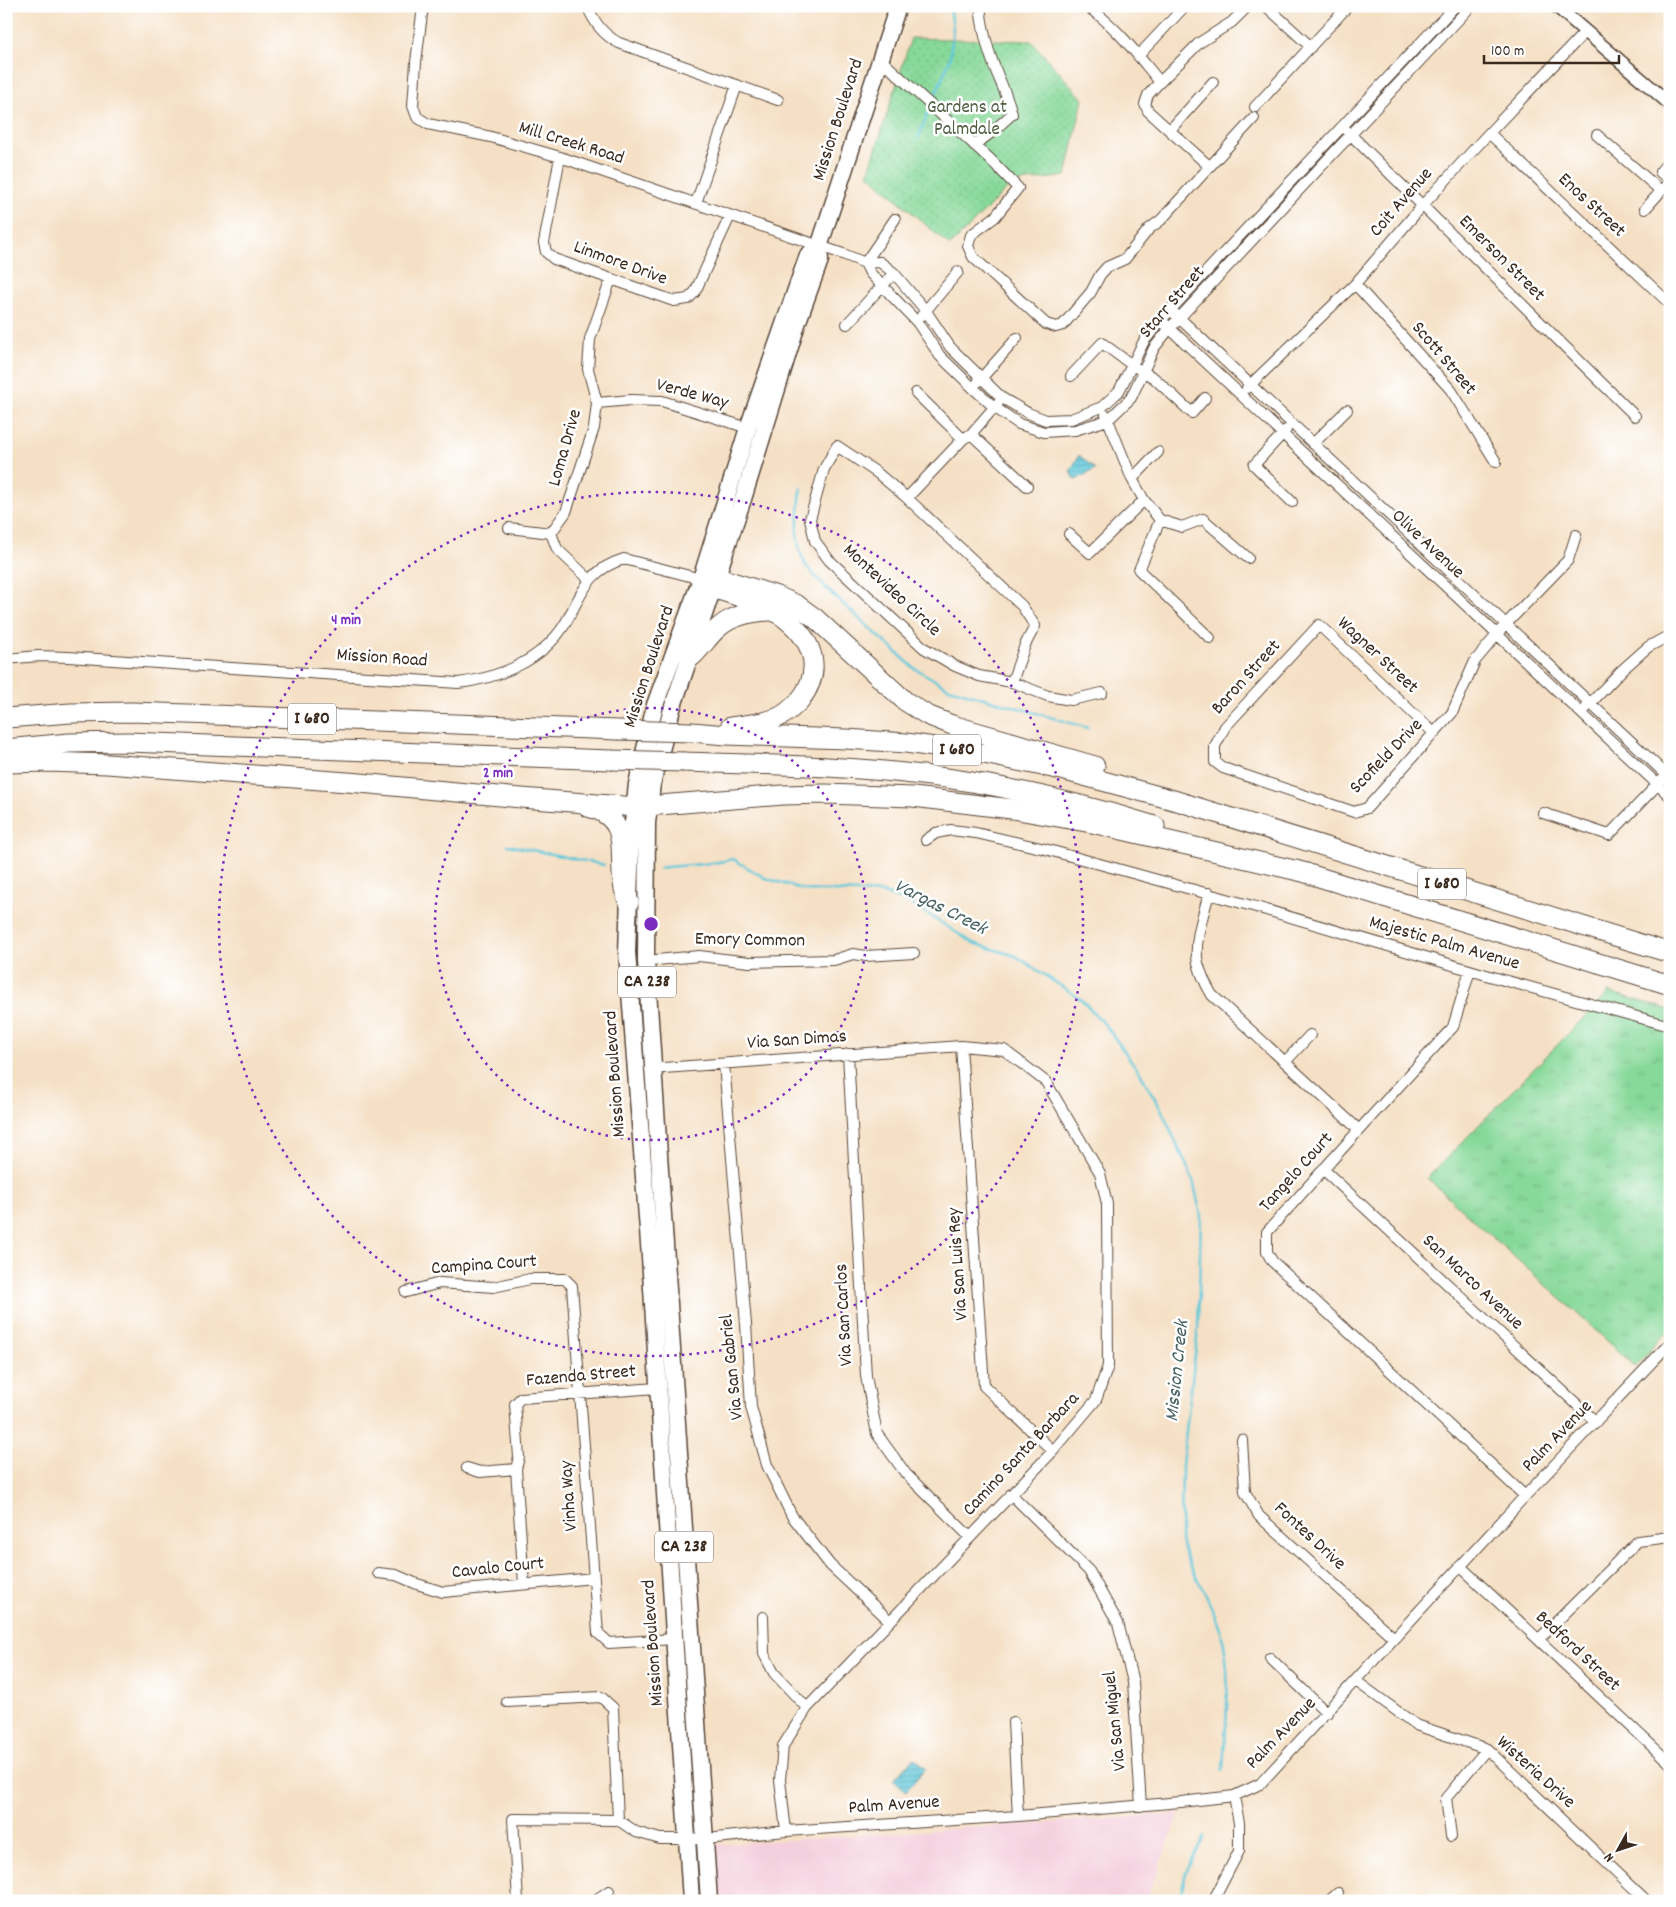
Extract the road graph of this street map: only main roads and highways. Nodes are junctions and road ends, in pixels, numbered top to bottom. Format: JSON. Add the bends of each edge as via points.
{"nodes":[{"id":1,"x":897,"y":7,"type":"edge"},
{"id":2,"x":819,"y":247,"type":"junction"},
{"id":3,"x":710,"y":581,"type":"junction"},
{"id":4,"x":773,"y":611,"type":"junction"},
{"id":5,"x":689,"y":659,"type":"junction"},
{"id":6,"x":6,"y":718,"type":"edge"},
{"id":7,"x":692,"y":732,"type":"junction"},
{"id":8,"x":6,"y":749,"type":"edge"},
{"id":9,"x":6,"y":762,"type":"edge"},
{"id":10,"x":567,"y":802,"type":"junction"},
{"id":11,"x":642,"y":806,"type":"junction"},
{"id":12,"x":1215,"y":813,"type":"junction"},
{"id":13,"x":1307,"y":873,"type":"junction"},
{"id":14,"x":629,"y":902,"type":"junction"},
{"id":15,"x":1670,"y":953,"type":"edge"},
{"id":16,"x":1670,"y":985,"type":"edge"},
{"id":17,"x":644,"y":1070,"type":"junction"},
{"id":18,"x":691,"y":1901,"type":"edge"},
{"id":19,"x":709,"y":1901,"type":"edge"}],
"edges":[{"from":1,"to":2,"type":"main road","name":"Mission Boulevard"},
{"from":2,"to":3,"type":"main road","name":"Mission Boulevard","via":[[820,260],[743,499]]},
{"from":2,"to":3,"type":"main road","name":"Mission Boulevard","via":[[808,255],[748,428]]},
{"from":3,"to":4,"type":"highway"},
{"from":3,"to":5,"type":"main road","name":"Mission Boulevard","number":"CA 238"},
{"from":3,"to":11,"type":"main road","name":"Mission Boulevard","number":"CA 238","via":[[655,705],[637,784]]},
{"from":3,"to":12,"type":"highway","via":[[777,596],[797,605],[905,701],[927,715],[1096,766]]},
{"from":4,"to":5,"type":"highway","via":[[754,612],[728,621],[717,628],[700,651]]},
{"from":4,"to":7,"type":"highway","via":[[797,628],[808,643],[813,673],[808,688],[792,710],[766,722]]},
{"from":5,"to":11,"type":"main road","name":"Mission Boulevard","number":"CA 238","via":[[652,784]]},
{"from":6,"to":7,"type":"highway","number":"I 680","bridge":true,"via":[[132,712]]},
{"from":7,"to":12,"type":"highway","number":"I 680","via":[[866,740],[965,751],[1082,774]]},
{"from":8,"to":13,"type":"highway","number":"I 680","bridge":true,"via":[[128,742],[864,769],[923,775],[1038,795],[1115,814]]},
{"from":9,"to":10,"type":"highway","via":[[117,765]]},
{"from":10,"to":11,"type":"highway"},
{"from":10,"to":14,"type":"highway","via":[[603,812],[616,826],[622,841],[623,889]]},
{"from":11,"to":13,"type":"highway","via":[[783,794],[913,797],[965,802],[1092,823]]},
{"from":11,"to":14,"type":"main road","name":"Mission Boulevard","number":"CA 238"},
{"from":11,"to":17,"type":"main road","name":"Mission Boulevard","number":"CA 238","via":[[646,961]]},
{"from":12,"to":15,"type":"highway","number":"I 680"},
{"from":13,"to":16,"type":"highway","number":"I 680"},
{"from":14,"to":17,"type":"main road","name":"Mission Boulevard","number":"CA 238","via":[[628,952]]},
{"from":17,"to":18,"type":"main road","name":"Mission Boulevard","number":"CA 238","via":[[657,1388]]},
{"from":17,"to":19,"type":"main road","name":"Mission Boulevard","number":"CA 238"}]}
